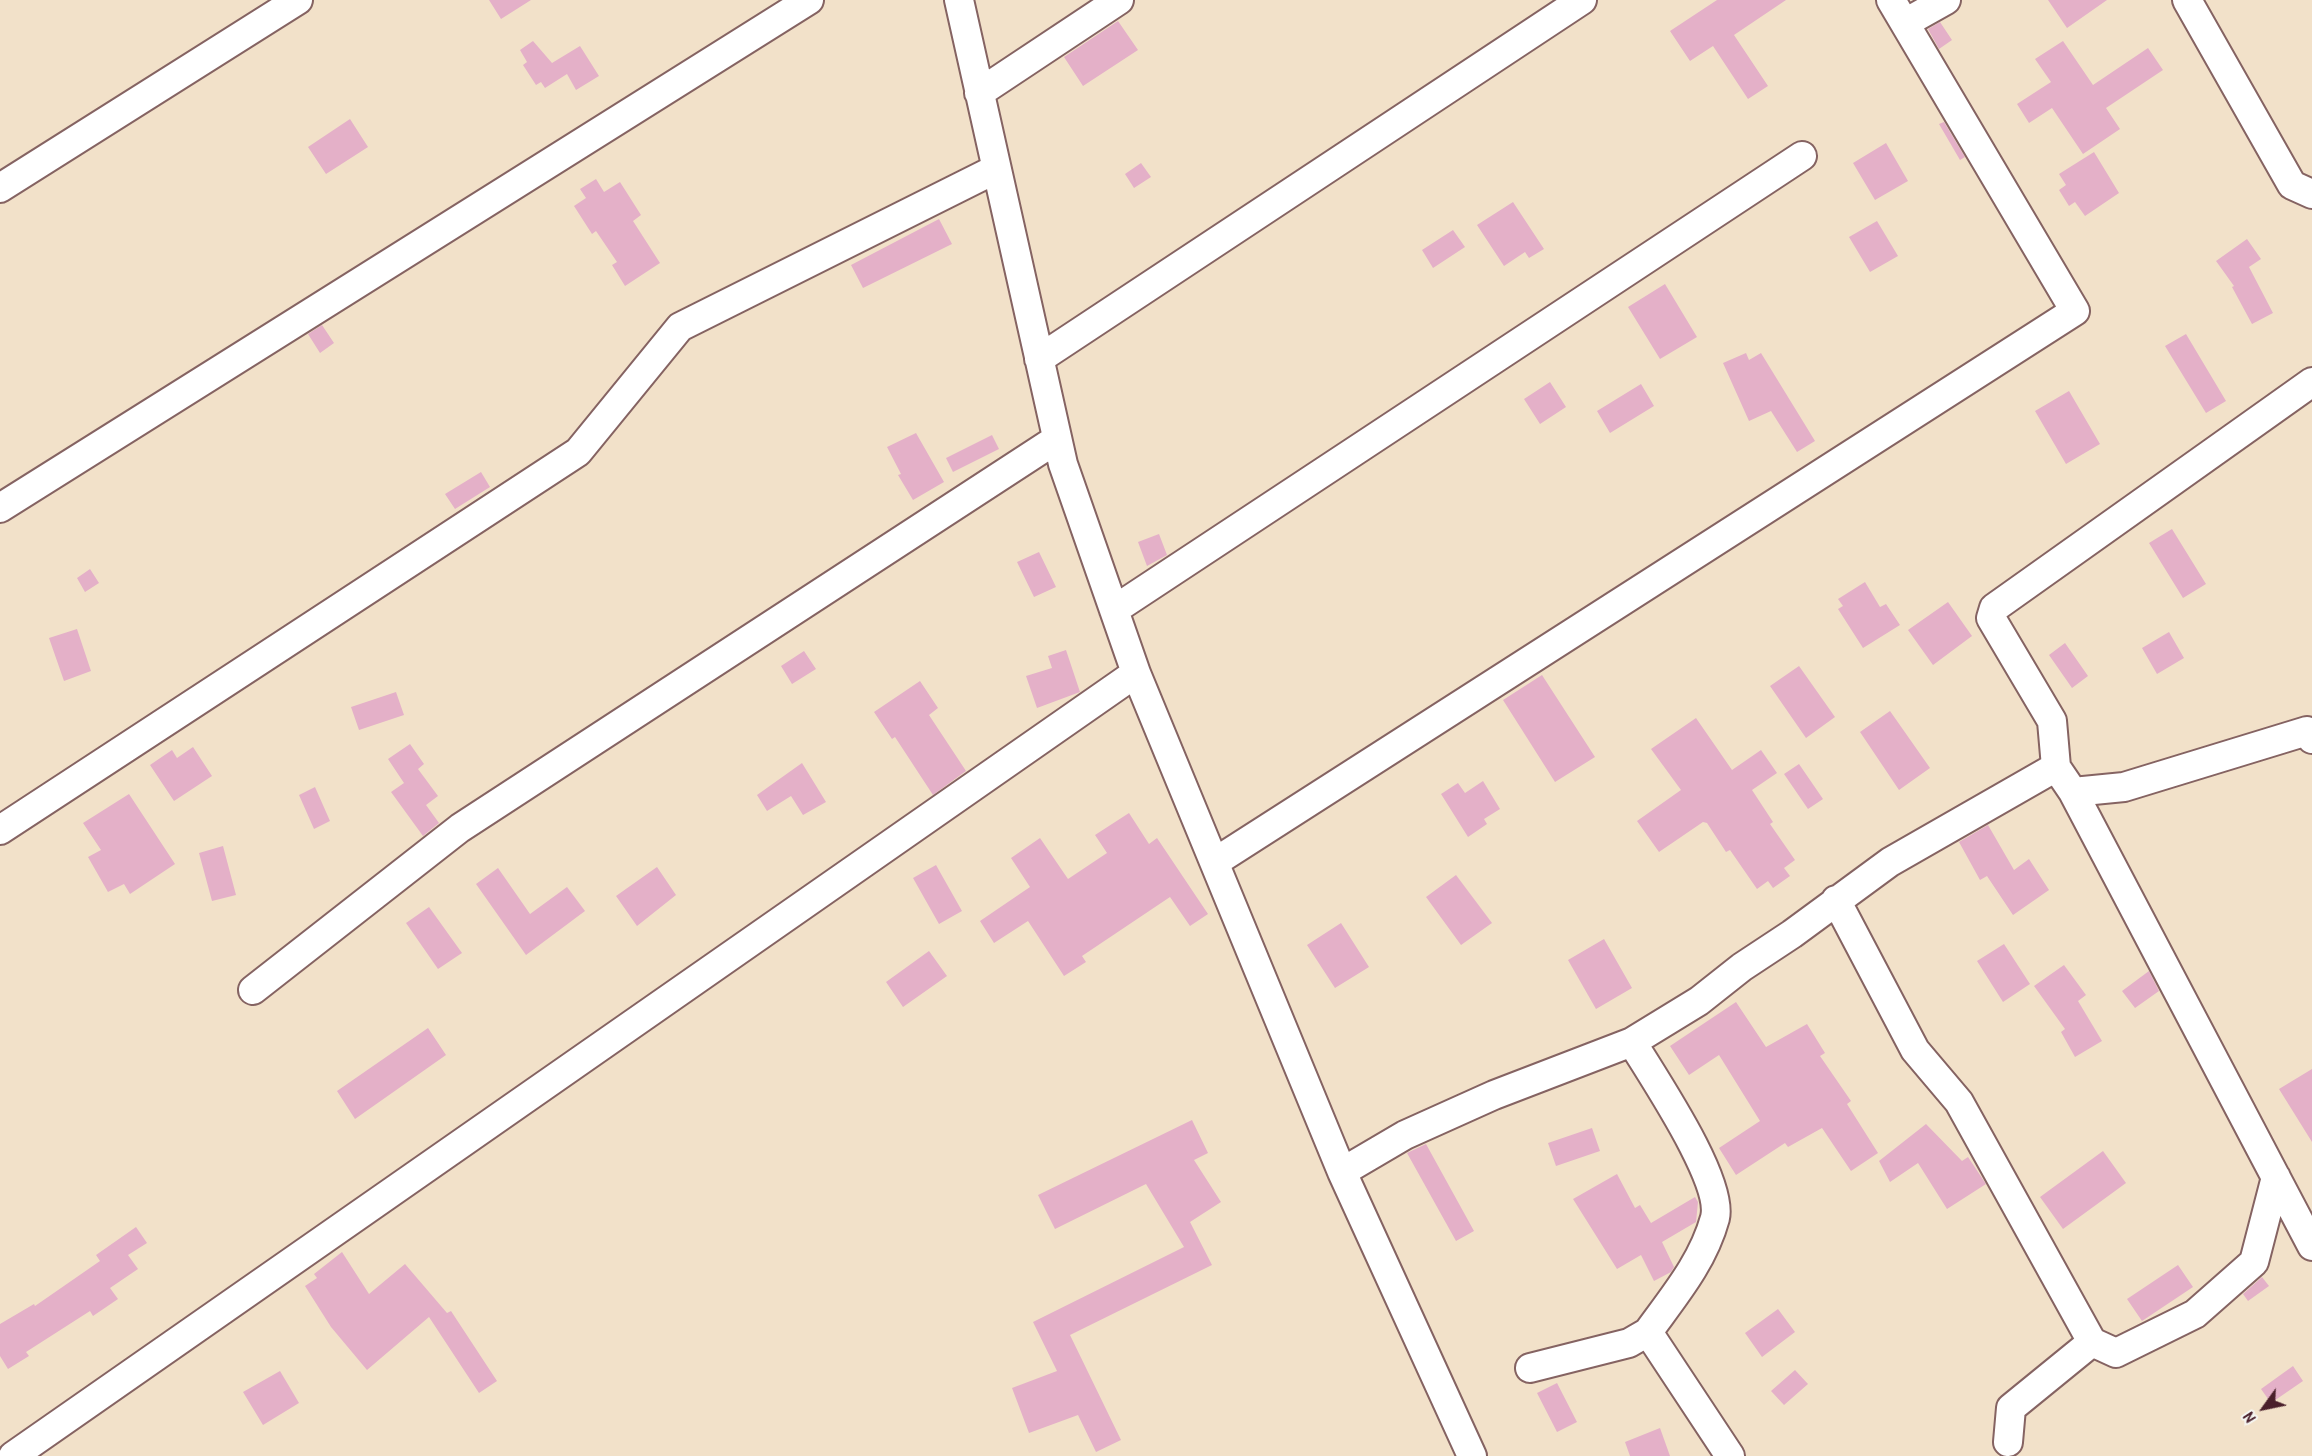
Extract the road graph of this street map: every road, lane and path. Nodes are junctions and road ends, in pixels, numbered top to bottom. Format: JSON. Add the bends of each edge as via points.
{"nodes":[{"id":1,"x":298,"y":0,"type":"edge"},
{"id":2,"x":809,"y":0,"type":"edge"},
{"id":3,"x":959,"y":0,"type":"edge"},
{"id":4,"x":1119,"y":0,"type":"edge"},
{"id":5,"x":1582,"y":0,"type":"edge"},
{"id":6,"x":1946,"y":0,"type":"edge"},
{"id":7,"x":2187,"y":0,"type":"edge"},
{"id":8,"x":1898,"y":12,"type":"edge"},
{"id":9,"x":980,"y":93,"type":"junction"},
{"id":10,"x":1802,"y":156,"type":"dead end"},
{"id":11,"x":996,"y":169,"type":"junction"},
{"id":12,"x":0,"y":188,"type":"edge"},
{"id":13,"x":2312,"y":194,"type":"edge"},
{"id":14,"x":1038,"y":359,"type":"junction"},
{"id":15,"x":2312,"y":382,"type":"edge"},
{"id":16,"x":1057,"y":440,"type":"junction"},
{"id":17,"x":0,"y":508,"type":"edge"},
{"id":18,"x":1114,"y":610,"type":"junction"},
{"id":19,"x":1136,"y":673,"type":"junction"},
{"id":20,"x":2310,"y":734,"type":"edge"},
{"id":21,"x":2056,"y":767,"type":"junction"},
{"id":22,"x":2073,"y":792,"type":"junction"},
{"id":23,"x":0,"y":830,"type":"edge"},
{"id":24,"x":1215,"y":862,"type":"junction"},
{"id":25,"x":1836,"y":900,"type":"junction"},
{"id":26,"x":253,"y":990,"type":"dead end"},
{"id":27,"x":1632,"y":1042,"type":"junction"},
{"id":28,"x":1342,"y":1172,"type":"junction"},
{"id":29,"x":2276,"y":1177,"type":"junction"},
{"id":30,"x":2312,"y":1246,"type":"edge"},
{"id":31,"x":1648,"y":1332,"type":"junction"},
{"id":32,"x":2092,"y":1342,"type":"junction"},
{"id":33,"x":1530,"y":1368,"type":"dead end"},
{"id":34,"x":2008,"y":1442,"type":"dead end"},
{"id":35,"x":13,"y":1456,"type":"edge"},
{"id":36,"x":1472,"y":1456,"type":"edge"},
{"id":37,"x":1730,"y":1456,"type":"edge"}],
"edges":[{"from":1,"to":12,"type":"street"},
{"from":2,"to":17,"type":"street"},
{"from":3,"to":9,"type":"street"},
{"from":4,"to":9,"type":"street"},
{"from":5,"to":14,"type":"street"},
{"from":6,"to":8,"type":"street"},
{"from":7,"to":13,"type":"street","via":[[2292,185]]},
{"from":8,"to":24,"type":"street","via":[[2076,311]]},
{"from":9,"to":11,"type":"street"},
{"from":10,"to":18,"type":"street"},
{"from":11,"to":14,"type":"street"},
{"from":11,"to":23,"type":"street","via":[[680,327],[578,452]]},
{"from":14,"to":16,"type":"street"},
{"from":15,"to":21,"type":"street","via":[[1994,608],[1994,626],[2052,721]]},
{"from":16,"to":18,"type":"street"},
{"from":16,"to":26,"type":"street","via":[[460,828]]},
{"from":18,"to":19,"type":"street"},
{"from":19,"to":24,"type":"street"},
{"from":19,"to":35,"type":"street"},
{"from":20,"to":22,"type":"street","via":[[2124,787]]},
{"from":21,"to":22,"type":"street"},
{"from":21,"to":25,"type":"street","via":[[1890,862]]},
{"from":22,"to":29,"type":"street"},
{"from":24,"to":28,"type":"street"},
{"from":25,"to":27,"type":"street","via":[[1698,1001]]},
{"from":25,"to":32,"type":"street","via":[[1915,1050],[1959,1102]]},
{"from":27,"to":28,"type":"street","via":[[1494,1095],[1405,1135]]},
{"from":27,"to":31,"type":"street","via":[[1698,1151],[1716,1216],[1697,1264]]},
{"from":28,"to":36,"type":"street"},
{"from":29,"to":30,"type":"street"},
{"from":29,"to":32,"type":"street","via":[[2254,1262],[2195,1314],[2116,1353]]},
{"from":31,"to":33,"type":"street","via":[[1629,1343]]},
{"from":31,"to":37,"type":"street"},
{"from":32,"to":34,"type":"street","via":[[2011,1408]]}]}
